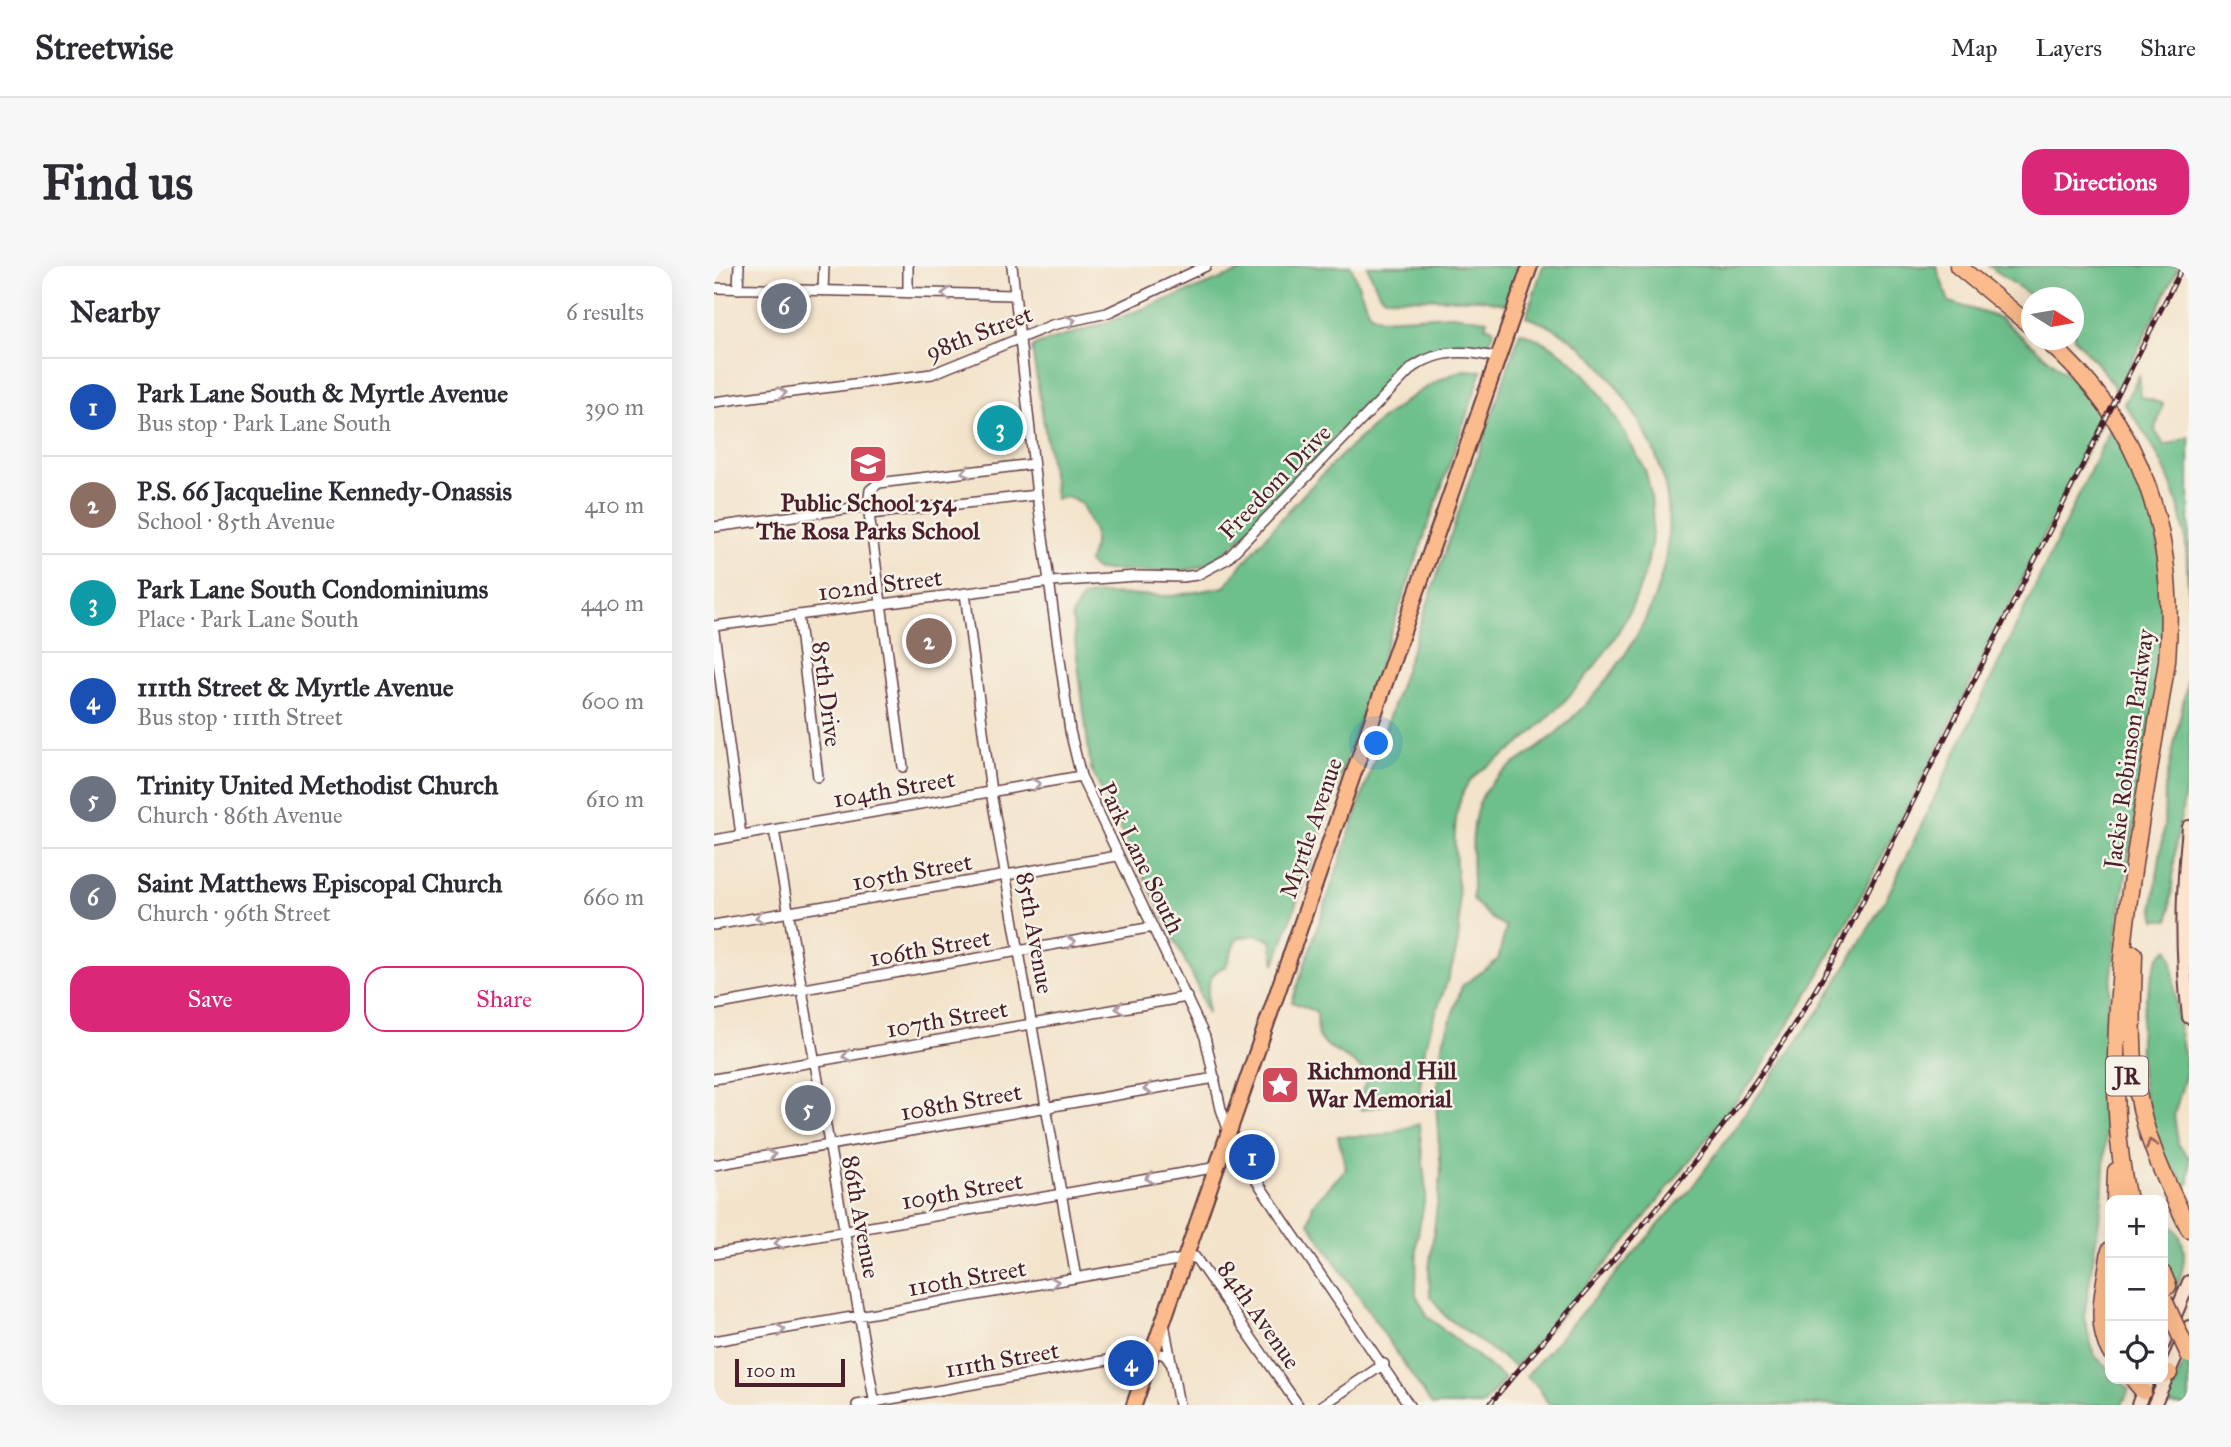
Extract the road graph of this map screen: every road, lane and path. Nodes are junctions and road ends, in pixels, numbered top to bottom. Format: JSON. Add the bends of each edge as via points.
{"nodes":[{"id":1,"x":739,"y":266,"type":"edge"},
{"id":2,"x":824,"y":266,"type":"edge"},
{"id":3,"x":908,"y":266,"type":"edge"},
{"id":4,"x":1012,"y":266,"type":"edge"},
{"id":5,"x":1206,"y":266,"type":"edge"},
{"id":6,"x":1530,"y":266,"type":"edge"},
{"id":7,"x":1958,"y":266,"type":"edge"},
{"id":8,"x":1973,"y":266,"type":"edge"},
{"id":9,"x":714,"y":288,"type":"edge"},
{"id":10,"x":738,"y":289,"type":"junction"},
{"id":11,"x":823,"y":291,"type":"junction"},
{"id":12,"x":908,"y":293,"type":"junction"},
{"id":13,"x":1014,"y":295,"type":"junction"},
{"id":14,"x":2021,"y":306,"type":"edge"},
{"id":15,"x":2021,"y":318,"type":"edge"},
{"id":16,"x":1019,"y":340,"type":"junction"},
{"id":17,"x":2055,"y":350,"type":"edge"},
{"id":18,"x":2070,"y":350,"type":"edge"},
{"id":19,"x":1498,"y":358,"type":"junction"},
{"id":20,"x":714,"y":402,"type":"edge"},
{"id":21,"x":1034,"y":464,"type":"junction"},
{"id":22,"x":1037,"y":495,"type":"junction"},
{"id":23,"x":869,"y":510,"type":"junction"},
{"id":24,"x":714,"y":527,"type":"edge"},
{"id":25,"x":1051,"y":582,"type":"junction"},
{"id":26,"x":965,"y":593,"type":"junction"},
{"id":27,"x":881,"y":604,"type":"junction"},
{"id":28,"x":798,"y":615,"type":"junction"},
{"id":29,"x":714,"y":626,"type":"edge"},
{"id":30,"x":714,"y":632,"type":"edge"},
{"id":31,"x":903,"y":767,"type":"dead end"},
{"id":32,"x":1081,"y":776,"type":"junction"},
{"id":33,"x":818,"y":777,"type":"dead end"},
{"id":34,"x":991,"y":792,"type":"junction"},
{"id":35,"x":2189,"y":827,"type":"edge"},
{"id":36,"x":774,"y":830,"type":"junction"},
{"id":37,"x":2189,"y":833,"type":"edge"},
{"id":38,"x":741,"y":835,"type":"junction"},
{"id":39,"x":714,"y":840,"type":"edge"},
{"id":40,"x":1117,"y":856,"type":"junction"},
{"id":41,"x":1006,"y":875,"type":"junction"},
{"id":42,"x":789,"y":912,"type":"junction"},
{"id":43,"x":714,"y":925,"type":"edge"},
{"id":44,"x":1153,"y":927,"type":"junction"},
{"id":45,"x":2134,"y":951,"type":"junction"},
{"id":46,"x":1019,"y":952,"type":"junction"},
{"id":47,"x":802,"y":990,"type":"junction"},
{"id":48,"x":1187,"y":997,"type":"junction"},
{"id":49,"x":714,"y":1004,"type":"edge"},
{"id":50,"x":2189,"y":1017,"type":"edge"},
{"id":51,"x":1032,"y":1024,"type":"junction"},
{"id":52,"x":814,"y":1061,"type":"junction"},
{"id":53,"x":1215,"y":1078,"type":"junction"},
{"id":54,"x":714,"y":1079,"type":"edge"},
{"id":55,"x":1046,"y":1107,"type":"junction"},
{"id":56,"x":2119,"y":1123,"type":"junction"},
{"id":57,"x":1229,"y":1134,"type":"junction"},
{"id":58,"x":829,"y":1145,"type":"junction"},
{"id":59,"x":714,"y":1165,"type":"edge"},
{"id":60,"x":1218,"y":1167,"type":"junction"},
{"id":61,"x":2168,"y":1183,"type":"junction"},
{"id":62,"x":1061,"y":1193,"type":"junction"},
{"id":63,"x":2115,"y":1195,"type":"edge"},
{"id":64,"x":2127,"y":1195,"type":"edge"},
{"id":65,"x":2137,"y":1195,"type":"edge"},
{"id":66,"x":2189,"y":1201,"type":"edge"},
{"id":67,"x":2189,"y":1229,"type":"edge"},
{"id":68,"x":843,"y":1232,"type":"junction"},
{"id":69,"x":714,"y":1254,"type":"edge"},
{"id":70,"x":2109,"y":1258,"type":"edge"},
{"id":71,"x":1185,"y":1259,"type":"junction"},
{"id":72,"x":1076,"y":1278,"type":"junction"},
{"id":73,"x":2189,"y":1282,"type":"edge"},
{"id":74,"x":2168,"y":1294,"type":"edge"},
{"id":75,"x":2168,"y":1297,"type":"edge"},
{"id":76,"x":859,"y":1316,"type":"junction"},
{"id":77,"x":1164,"y":1321,"type":"junction"},
{"id":78,"x":2189,"y":1330,"type":"edge"},
{"id":79,"x":2168,"y":1331,"type":"edge"},
{"id":80,"x":2105,"y":1338,"type":"edge"},
{"id":81,"x":714,"y":1341,"type":"edge"},
{"id":82,"x":1153,"y":1352,"type":"junction"},
{"id":83,"x":2189,"y":1355,"type":"edge"},
{"id":84,"x":1384,"y":1364,"type":"junction"},
{"id":85,"x":1172,"y":1365,"type":"junction"},
{"id":86,"x":2168,"y":1369,"type":"edge"},
{"id":87,"x":2162,"y":1384,"type":"edge"},
{"id":88,"x":874,"y":1404,"type":"edge"},
{"id":89,"x":857,"y":1405,"type":"edge"},
{"id":90,"x":1133,"y":1405,"type":"edge"},
{"id":91,"x":1179,"y":1405,"type":"edge"},
{"id":92,"x":1298,"y":1405,"type":"edge"},
{"id":93,"x":1323,"y":1405,"type":"edge"},
{"id":94,"x":1409,"y":1405,"type":"edge"},
{"id":95,"x":2154,"y":1405,"type":"edge"}],
"edges":[{"from":1,"to":10,"type":"street"},
{"from":2,"to":11,"type":"street"},
{"from":3,"to":12,"type":"street"},
{"from":4,"to":13,"type":"street","name":"Park Lane South"},
{"from":16,"to":5,"type":"street","name":"98th Street","one_way":true,"via":[[1052,325],[1107,313]]},
{"from":6,"to":19,"type":"main road","name":"Myrtle Avenue"},
{"from":7,"to":15,"type":"highway"},
{"from":8,"to":14,"type":"highway"},
{"from":9,"to":10,"type":"street"},
{"from":10,"to":11,"type":"street"},
{"from":11,"to":12,"type":"street"},
{"from":13,"to":12,"type":"street","one_way":true},
{"from":13,"to":16,"type":"street","name":"Park Lane South"},
{"from":20,"to":16,"type":"street","name":"98th Street","one_way":true,"via":[[932,374]]},
{"from":16,"to":21,"type":"street","name":"Park Lane South"},
{"from":17,"to":56,"type":"highway","name":"Jackie Robinson Parkway","number":"JR","via":[[2100,397],[2131,448],[2153,500],[2168,566],[2167,661],[2125,937],[2118,1043]]},
{"from":18,"to":45,"type":"highway","name":"Jackie Robinson Parkway","number":"JR","via":[[2101,382],[2135,437],[2163,502],[2175,556],[2177,658],[2143,863]]},
{"from":19,"to":25,"type":"street","name":"Freedom Drive","via":[[1445,352],[1413,367],[1214,568],[1182,578]]},
{"from":19,"to":57,"type":"main road","name":"Myrtle Avenue"},
{"from":21,"to":22,"type":"street","name":"Park Lane South"},
{"from":21,"to":23,"type":"street","one_way":true,"via":[[879,483],[870,490]]},
{"from":22,"to":23,"type":"street"},
{"from":22,"to":25,"type":"street","name":"Park Lane South"},
{"from":23,"to":24,"type":"street"},
{"from":23,"to":27,"type":"street"},
{"from":25,"to":26,"type":"street","name":"102nd Street"},
{"from":25,"to":32,"type":"street","name":"Park Lane South","via":[[1070,730]]},
{"from":26,"to":27,"type":"street","name":"102nd Street"},
{"from":26,"to":34,"type":"street","name":"85th Avenue"},
{"from":27,"to":28,"type":"street","name":"102nd Street"},
{"from":27,"to":31,"type":"street"},
{"from":28,"to":29,"type":"street","name":"102nd Street"},
{"from":28,"to":33,"type":"street","name":"85th Drive"},
{"from":30,"to":38,"type":"street"},
{"from":34,"to":32,"type":"street","name":"104th Street","one_way":true},
{"from":32,"to":40,"type":"street","name":"Park Lane South"},
{"from":34,"to":36,"type":"street","name":"104th Street"},
{"from":34,"to":41,"type":"street","name":"85th Avenue"},
{"from":35,"to":37,"type":"main road"},
{"from":36,"to":38,"type":"street","name":"104th Street"},
{"from":36,"to":42,"type":"street","name":"86th Avenue"},
{"from":37,"to":50,"type":"main road","via":[[2181,901]]},
{"from":38,"to":39,"type":"street","name":"104th Street"},
{"from":40,"to":41,"type":"street","name":"105th Street"},
{"from":40,"to":44,"type":"street","name":"Park Lane South"},
{"from":41,"to":42,"type":"street","name":"105th Street"},
{"from":41,"to":46,"type":"street","name":"85th Avenue"},
{"from":42,"to":43,"type":"street","name":"105th Street","one_way":true},
{"from":42,"to":47,"type":"street","name":"86th Avenue"},
{"from":46,"to":44,"type":"street","name":"106th Street","one_way":true},
{"from":44,"to":48,"type":"street","name":"Park Lane South"},
{"from":61,"to":45,"type":"highway","one_way":true,"via":[[2151,1146],[2137,1091]]},
{"from":45,"to":65,"type":"highway","name":"Jackie Robinson Parkway","number":"JR","via":[[2127,1089]]},
{"from":46,"to":47,"type":"street","name":"106th Street"},
{"from":46,"to":51,"type":"street","name":"85th Avenue"},
{"from":47,"to":49,"type":"street","name":"106th Street"},
{"from":47,"to":52,"type":"street","name":"86th Avenue"},
{"from":48,"to":51,"type":"street","name":"107th Street","one_way":true},
{"from":48,"to":53,"type":"street","name":"Park Lane South","via":[[1205,1037]]},
{"from":51,"to":52,"type":"street","name":"107th Street","one_way":true},
{"from":51,"to":55,"type":"street","name":"85th Avenue"},
{"from":52,"to":54,"type":"street","name":"107th Street"},
{"from":52,"to":58,"type":"street","name":"86th Avenue"},
{"from":53,"to":55,"type":"street","name":"108th Street","one_way":true},
{"from":53,"to":57,"type":"street","name":"Park Lane South"},
{"from":55,"to":58,"type":"street","name":"108th Street"},
{"from":55,"to":62,"type":"street","name":"85th Avenue"},
{"from":56,"to":63,"type":"highway"},
{"from":56,"to":64,"type":"highway","name":"Jackie Robinson Parkway","number":"JR"},
{"from":57,"to":60,"type":"main road","name":"Myrtle Avenue"},
{"from":57,"to":84,"type":"street","name":"Park Lane South"},
{"from":59,"to":58,"type":"street","name":"108th Street","one_way":true},
{"from":58,"to":68,"type":"street","name":"86th Avenue"},
{"from":60,"to":62,"type":"street","name":"109th Street","one_way":true},
{"from":60,"to":71,"type":"main road","name":"Myrtle Avenue"},
{"from":61,"to":66,"type":"highway"},
{"from":61,"to":67,"type":"highway"},
{"from":62,"to":68,"type":"street","name":"109th Street"},
{"from":62,"to":72,"type":"street","name":"85th Avenue"},
{"from":68,"to":69,"type":"street","name":"109th Street","one_way":true},
{"from":68,"to":76,"type":"street","name":"86th Avenue"},
{"from":70,"to":80,"type":"highway","via":[[2102,1314]]},
{"from":71,"to":72,"type":"street","name":"110th Street"},
{"from":71,"to":77,"type":"main road","name":"Myrtle Avenue"},
{"from":71,"to":92,"type":"street","name":"84th Avenue","via":[[1195,1257]]},
{"from":76,"to":72,"type":"street","name":"110th Street","one_way":true},
{"from":73,"to":79,"type":"main road"},
{"from":74,"to":78,"type":"highway"},
{"from":75,"to":83,"type":"highway","bridge":true},
{"from":81,"to":76,"type":"street","name":"110th Street","one_way":true},
{"from":76,"to":88,"type":"street","name":"86th Avenue"},
{"from":77,"to":82,"type":"main road","name":"Myrtle Avenue"},
{"from":77,"to":85,"type":"street"},
{"from":78,"to":86,"type":"main road"},
{"from":82,"to":85,"type":"street","via":[[1165,1354]]},
{"from":82,"to":88,"type":"street","name":"111th Street"},
{"from":82,"to":90,"type":"main road","name":"Myrtle Avenue"},
{"from":84,"to":93,"type":"street"},
{"from":84,"to":94,"type":"street","name":"Park Lane South"},
{"from":85,"to":91,"type":"street"},
{"from":87,"to":95,"type":"main road"},
{"from":88,"to":89,"type":"street","name":"111th Street"}]}
